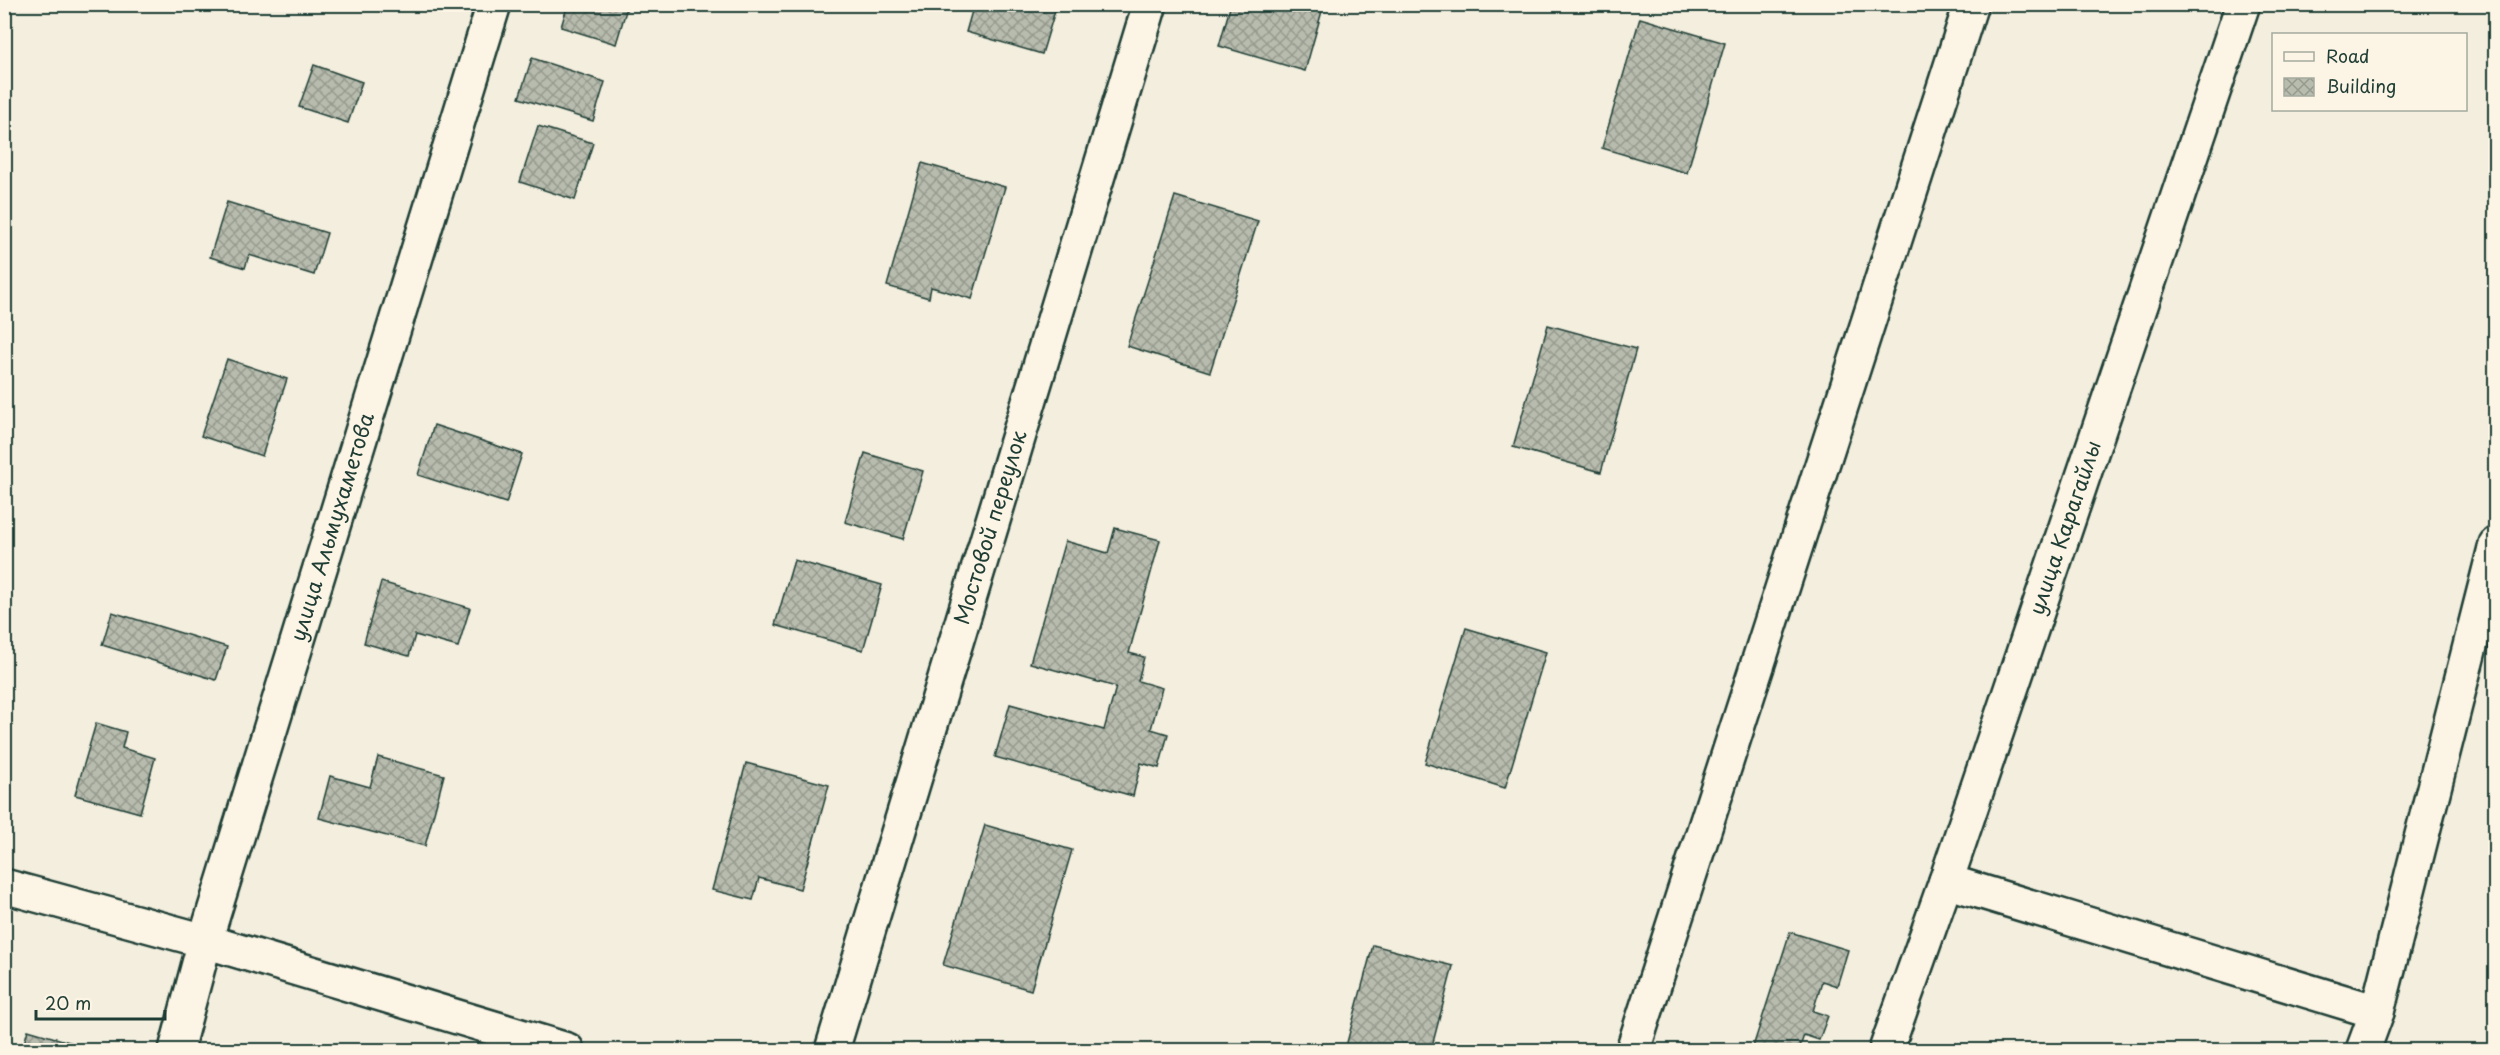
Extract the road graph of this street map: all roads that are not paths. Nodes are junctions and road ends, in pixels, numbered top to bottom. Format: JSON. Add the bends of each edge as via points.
{"nodes":[{"id":1,"x":494,"y":4,"type":"edge"},
{"id":2,"x":1150,"y":4,"type":"edge"},
{"id":3,"x":1971,"y":4,"type":"edge"},
{"id":4,"x":2243,"y":4,"type":"edge"},
{"id":5,"x":2496,"y":544,"type":"edge"},
{"id":6,"x":1946,"y":881,"type":"junction"},
{"id":7,"x":4,"y":886,"type":"edge"},
{"id":8,"x":205,"y":941,"type":"junction"},
{"id":9,"x":2377,"y":1012,"type":"junction"},
{"id":10,"x":176,"y":1050,"type":"edge"},
{"id":11,"x":567,"y":1050,"type":"edge"},
{"id":12,"x":832,"y":1050,"type":"edge"},
{"id":13,"x":1633,"y":1050,"type":"edge"},
{"id":14,"x":1886,"y":1050,"type":"edge"},
{"id":15,"x":2363,"y":1050,"type":"edge"}],
"edges":[{"from":1,"to":8,"type":"street","name":"улица Альмухаметова"},
{"from":2,"to":12,"type":"street","name":"Мостовой переулок"},
{"from":3,"to":13,"type":"street"},
{"from":4,"to":6,"type":"street","name":"улица Карагайлы"},
{"from":5,"to":9,"type":"street"},
{"from":6,"to":9,"type":"street"},
{"from":6,"to":14,"type":"street","name":"улица Карагайлы"},
{"from":7,"to":8,"type":"street"},
{"from":8,"to":10,"type":"street","name":"улица Альмухаметова"},
{"from":8,"to":11,"type":"street"},
{"from":9,"to":15,"type":"street"}]}
